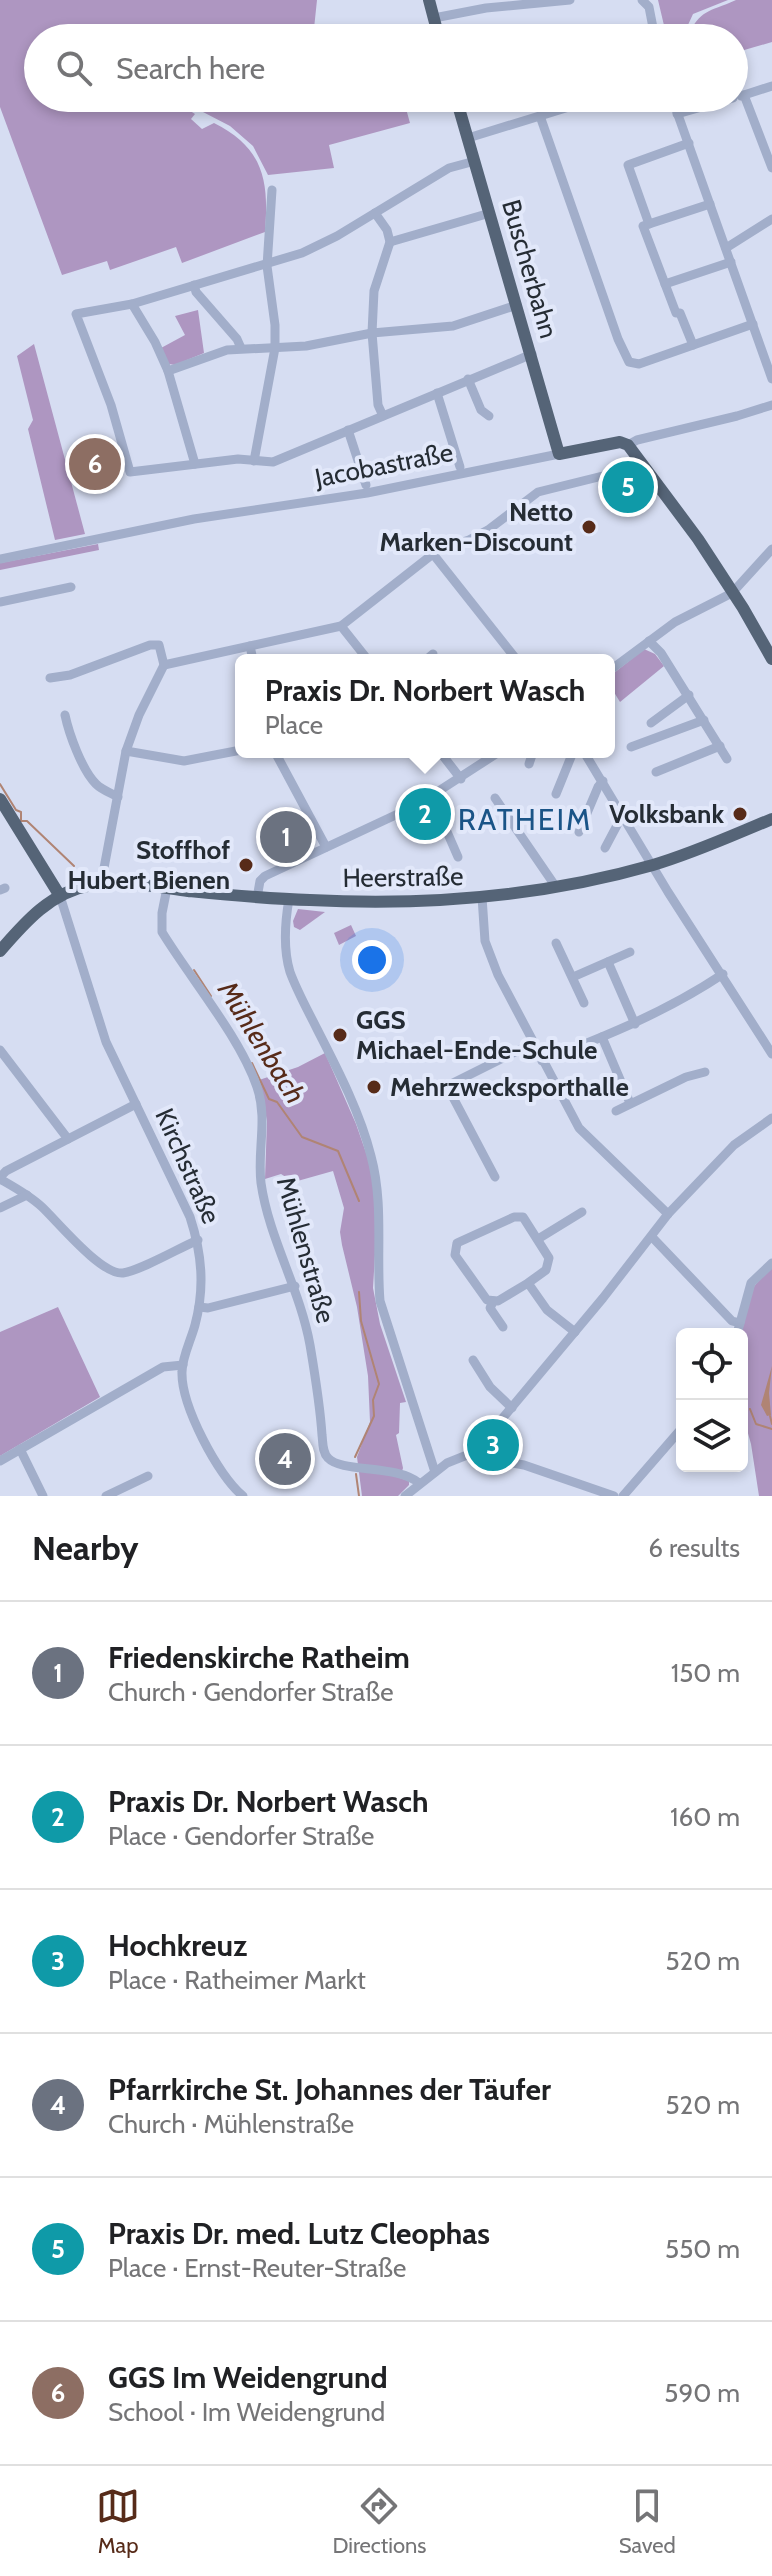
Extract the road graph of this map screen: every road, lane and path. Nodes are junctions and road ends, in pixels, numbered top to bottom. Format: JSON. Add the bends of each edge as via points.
{"nodes":[{"id":1,"x":429,"y":0,"type":"edge"},
{"id":2,"x":570,"y":0,"type":"edge"},
{"id":3,"x":642,"y":0,"type":"edge"},
{"id":4,"x":485,"y":4,"type":"edge"},
{"id":5,"x":434,"y":18,"type":"junction"},
{"id":6,"x":436,"y":24,"type":"edge"},
{"id":7,"x":652,"y":24,"type":"edge"},
{"id":8,"x":772,"y":86,"type":"edge"},
{"id":9,"x":748,"y":94,"type":"edge"},
{"id":10,"x":460,"y":112,"type":"edge"},
{"id":11,"x":553,"y":112,"type":"edge"},
{"id":12,"x":684,"y":112,"type":"edge"},
{"id":13,"x":744,"y":112,"type":"edge"},
{"id":14,"x":677,"y":114,"type":"joint"},
{"id":15,"x":540,"y":116,"type":"junction"},
{"id":16,"x":468,"y":138,"type":"junction"},
{"id":17,"x":689,"y":143,"type":"junction"},
{"id":18,"x":475,"y":161,"type":"junction"},
{"id":19,"x":772,"y":168,"type":"edge"},
{"id":20,"x":272,"y":190,"type":"dead end"},
{"id":21,"x":710,"y":204,"type":"junction"},
{"id":22,"x":375,"y":213,"type":"junction"},
{"id":23,"x":490,"y":213,"type":"junction"},
{"id":24,"x":772,"y":219,"type":"edge"},
{"id":25,"x":649,"y":224,"type":"junction"},
{"id":26,"x":390,"y":242,"type":"junction"},
{"id":27,"x":726,"y":248,"type":"junction"},
{"id":28,"x":731,"y":262,"type":"junction"},
{"id":29,"x":267,"y":266,"type":"junction"},
{"id":30,"x":665,"y":284,"type":"junction"},
{"id":31,"x":194,"y":285,"type":"junction"},
{"id":32,"x":132,"y":304,"type":"junction"},
{"id":33,"x":517,"y":305,"type":"junction"},
{"id":34,"x":753,"y":324,"type":"junction"},
{"id":35,"x":372,"y":333,"type":"junction"},
{"id":36,"x":693,"y":345,"type":"junction"},
{"id":37,"x":241,"y":348,"type":"junction"},
{"id":38,"x":275,"y":348,"type":"junction"},
{"id":39,"x":532,"y":354,"type":"junction"},
{"id":40,"x":168,"y":371,"type":"junction"},
{"id":41,"x":468,"y":379,"type":"junction"},
{"id":42,"x":772,"y":379,"type":"edge"},
{"id":43,"x":437,"y":393,"type":"junction"},
{"id":44,"x":772,"y":405,"type":"edge"},
{"id":45,"x":383,"y":416,"type":"junction"},
{"id":46,"x":489,"y":416,"type":"dead end"},
{"id":47,"x":348,"y":430,"type":"junction"},
{"id":48,"x":628,"y":445,"type":"junction"},
{"id":49,"x":559,"y":454,"type":"junction"},
{"id":50,"x":254,"y":461,"type":"junction"},
{"id":51,"x":195,"y":464,"type":"junction"},
{"id":52,"x":643,"y":466,"type":"junction"},
{"id":53,"x":460,"y":467,"type":"dead end"},
{"id":54,"x":366,"y":485,"type":"dead end"},
{"id":55,"x":772,"y":549,"type":"edge"},
{"id":56,"x":433,"y":554,"type":"junction"},
{"id":57,"x":0,"y":559,"type":"edge"},
{"id":58,"x":71,"y":587,"type":"dead end"},
{"id":59,"x":732,"y":593,"type":"junction"},
{"id":60,"x":0,"y":602,"type":"edge"},
{"id":61,"x":341,"y":626,"type":"junction"},
{"id":62,"x":649,"y":641,"type":"junction"},
{"id":63,"x":250,"y":646,"type":"junction"},
{"id":64,"x":252,"y":654,"type":"edge"},
{"id":65,"x":363,"y":654,"type":"edge"},
{"id":66,"x":512,"y":654,"type":"edge"},
{"id":67,"x":772,"y":659,"type":"edge"},
{"id":68,"x":164,"y":665,"type":"junction"},
{"id":69,"x":615,"y":666,"type":"edge"},
{"id":70,"x":50,"y":678,"type":"dead end"},
{"id":71,"x":689,"y":695,"type":"junction"},
{"id":72,"x":65,"y":715,"type":"dead end"},
{"id":73,"x":704,"y":720,"type":"junction"},
{"id":74,"x":651,"y":723,"type":"dead end"},
{"id":75,"x":720,"y":746,"type":"junction"},
{"id":76,"x":631,"y":747,"type":"dead end"},
{"id":77,"x":126,"y":751,"type":"junction"},
{"id":78,"x":235,"y":751,"type":"edge"},
{"id":79,"x":278,"y":758,"type":"edge"},
{"id":80,"x":445,"y":758,"type":"edge"},
{"id":81,"x":491,"y":758,"type":"edge"},
{"id":82,"x":531,"y":758,"type":"edge"},
{"id":83,"x":571,"y":758,"type":"edge"},
{"id":84,"x":588,"y":758,"type":"edge"},
{"id":85,"x":727,"y":759,"type":"dead end"},
{"id":86,"x":529,"y":764,"type":"dead end"},
{"id":87,"x":656,"y":772,"type":"dead end"},
{"id":88,"x":461,"y":779,"type":"junction"},
{"id":89,"x":603,"y":781,"type":"junction"},
{"id":90,"x":556,"y":794,"type":"dead end"},
{"id":91,"x":118,"y":797,"type":"junction"},
{"id":92,"x":429,"y":798,"type":"junction"},
{"id":93,"x":495,"y":798,"type":"dead end"},
{"id":94,"x":0,"y":799,"type":"edge"},
{"id":95,"x":623,"y":814,"type":"junction"},
{"id":96,"x":772,"y":819,"type":"edge"},
{"id":97,"x":579,"y":832,"type":"dead end"},
{"id":98,"x":326,"y":847,"type":"junction"},
{"id":99,"x":605,"y":848,"type":"dead end"},
{"id":100,"x":458,"y":857,"type":"dead end"},
{"id":101,"x":653,"y":865,"type":"junction"},
{"id":102,"x":101,"y":884,"type":"junction"},
{"id":103,"x":556,"y":887,"type":"junction"},
{"id":104,"x":167,"y":888,"type":"junction"},
{"id":105,"x":60,"y":896,"type":"junction"},
{"id":106,"x":482,"y":897,"type":"junction"},
{"id":107,"x":257,"y":898,"type":"junction"},
{"id":108,"x":289,"y":899,"type":"junction"},
{"id":109,"x":556,"y":943,"type":"dead end"},
{"id":110,"x":0,"y":951,"type":"edge"},
{"id":111,"x":630,"y":952,"type":"dead end"},
{"id":112,"x":608,"y":962,"type":"junction"},
{"id":113,"x":723,"y":974,"type":"junction"},
{"id":114,"x":573,"y":977,"type":"junction"},
{"id":115,"x":584,"y":1003,"type":"dead end"},
{"id":116,"x":635,"y":1024,"type":"junction"},
{"id":117,"x":602,"y":1037,"type":"junction"},
{"id":118,"x":533,"y":1043,"type":"junction"},
{"id":119,"x":0,"y":1050,"type":"edge"},
{"id":120,"x":772,"y":1054,"type":"edge"},
{"id":121,"x":542,"y":1061,"type":"junction"},
{"id":122,"x":705,"y":1072,"type":"dead end"},
{"id":123,"x":630,"y":1103,"type":"junction"},
{"id":124,"x":136,"y":1104,"type":"junction"},
{"id":125,"x":616,"y":1111,"type":"dead end"},
{"id":126,"x":772,"y":1118,"type":"edge"},
{"id":127,"x":68,"y":1139,"type":"junction"},
{"id":128,"x":495,"y":1177,"type":"dead end"},
{"id":129,"x":0,"y":1178,"type":"edge"},
{"id":130,"x":27,"y":1195,"type":"junction"},
{"id":131,"x":0,"y":1208,"type":"edge"},
{"id":132,"x":582,"y":1212,"type":"dead end"},
{"id":133,"x":668,"y":1214,"type":"junction"},
{"id":134,"x":652,"y":1237,"type":"junction"},
{"id":135,"x":538,"y":1239,"type":"junction"},
{"id":136,"x":198,"y":1240,"type":"junction"},
{"id":137,"x":772,"y":1263,"type":"edge"},
{"id":138,"x":528,"y":1283,"type":"junction"},
{"id":139,"x":295,"y":1286,"type":"junction"},
{"id":140,"x":493,"y":1302,"type":"junction"},
{"id":141,"x":199,"y":1307,"type":"junction"},
{"id":142,"x":740,"y":1323,"type":"junction"},
{"id":143,"x":503,"y":1327,"type":"dead end"},
{"id":144,"x":739,"y":1328,"type":"edge"},
{"id":145,"x":575,"y":1332,"type":"junction"},
{"id":146,"x":473,"y":1360,"type":"dead end"},
{"id":147,"x":183,"y":1365,"type":"junction"},
{"id":148,"x":512,"y":1408,"type":"junction"},
{"id":149,"x":676,"y":1435,"type":"edge"},
{"id":150,"x":20,"y":1449,"type":"junction"},
{"id":151,"x":484,"y":1450,"type":"junction"},
{"id":152,"x":0,"y":1461,"type":"edge"},
{"id":153,"x":435,"y":1472,"type":"junction"},
{"id":154,"x":148,"y":1476,"type":"dead end"},
{"id":155,"x":419,"y":1483,"type":"junction"},
{"id":156,"x":43,"y":1496,"type":"edge"},
{"id":157,"x":106,"y":1496,"type":"edge"},
{"id":158,"x":243,"y":1496,"type":"edge"},
{"id":159,"x":405,"y":1496,"type":"edge"},
{"id":160,"x":614,"y":1496,"type":"edge"},
{"id":161,"x":623,"y":1496,"type":"edge"}],
"edges":[{"from":1,"to":5,"type":"main road"},
{"from":2,"to":4,"type":"street"},
{"from":3,"to":7,"type":"street"},
{"from":4,"to":5,"type":"street"},
{"from":5,"to":6,"type":"main road"},
{"from":8,"to":9,"type":"street"},
{"from":10,"to":16,"type":"main road","name":"Buscherbahn"},
{"from":11,"to":15,"type":"street"},
{"from":12,"to":14,"type":"street"},
{"from":13,"to":19,"type":"street"},
{"from":14,"to":17,"type":"street"},
{"from":15,"to":16,"type":"street"},
{"from":15,"to":36,"type":"street","via":[[625,358],[639,364]]},
{"from":16,"to":18,"type":"main road","name":"Buscherbahn"},
{"from":17,"to":21,"type":"street"},
{"from":17,"to":25,"type":"street","via":[[628,165]]},
{"from":18,"to":22,"type":"street","via":[[449,168]]},
{"from":18,"to":23,"type":"main road","name":"Buscherbahn"},
{"from":20,"to":29,"type":"street"},
{"from":21,"to":25,"type":"street"},
{"from":21,"to":27,"type":"street"},
{"from":22,"to":26,"type":"street"},
{"from":22,"to":29,"type":"street"},
{"from":23,"to":26,"type":"street"},
{"from":23,"to":33,"type":"main road","name":"Buscherbahn"},
{"from":24,"to":27,"type":"street"},
{"from":25,"to":30,"type":"street","via":[[643,226]]},
{"from":26,"to":35,"type":"street","via":[[374,291]]},
{"from":27,"to":28,"type":"street"},
{"from":28,"to":30,"type":"street"},
{"from":28,"to":34,"type":"street"},
{"from":29,"to":31,"type":"street"},
{"from":29,"to":38,"type":"street"},
{"from":30,"to":36,"type":"street"},
{"from":31,"to":32,"type":"street"},
{"from":31,"to":37,"type":"street"},
{"from":32,"to":40,"type":"street"},
{"from":32,"to":51,"type":"street","via":[[76,314],[130,472]]},
{"from":33,"to":35,"type":"street","via":[[453,326]]},
{"from":33,"to":39,"type":"main road","name":"Buscherbahn"},
{"from":34,"to":36,"type":"street"},
{"from":34,"to":42,"type":"street"},
{"from":35,"to":38,"type":"street"},
{"from":35,"to":45,"type":"street"},
{"from":37,"to":38,"type":"street"},
{"from":37,"to":40,"type":"street"},
{"from":38,"to":50,"type":"street"},
{"from":39,"to":41,"type":"street"},
{"from":39,"to":49,"type":"main road","name":"Buscherbahn"},
{"from":40,"to":51,"type":"street"},
{"from":41,"to":43,"type":"street"},
{"from":41,"to":46,"type":"street"},
{"from":43,"to":45,"type":"street"},
{"from":43,"to":53,"type":"street"},
{"from":44,"to":48,"type":"street","name":"Jacobastraße"},
{"from":45,"to":47,"type":"street"},
{"from":47,"to":50,"type":"street","via":[[273,462]]},
{"from":47,"to":54,"type":"street"},
{"from":48,"to":49,"type":"main road","name":"Jacobastraße","via":[[620,442]]},
{"from":48,"to":52,"type":"main road"},
{"from":49,"to":57,"type":"street","name":"Jacobastraße"},
{"from":50,"to":51,"type":"street"},
{"from":52,"to":56,"type":"street","via":[[544,489],[488,530]]},
{"from":52,"to":59,"type":"main road"},
{"from":55,"to":59,"type":"street"},
{"from":56,"to":61,"type":"street"},
{"from":56,"to":66,"type":"street"},
{"from":58,"to":60,"type":"street"},
{"from":59,"to":62,"type":"street"},
{"from":59,"to":67,"type":"main road"},
{"from":61,"to":63,"type":"street"},
{"from":61,"to":65,"type":"street"},
{"from":62,"to":69,"type":"street"},
{"from":62,"to":71,"type":"street"},
{"from":63,"to":64,"type":"street"},
{"from":63,"to":68,"type":"street"},
{"from":68,"to":70,"type":"street","via":[[159,645],[150,645]]},
{"from":68,"to":77,"type":"street"},
{"from":71,"to":73,"type":"street"},
{"from":71,"to":74,"type":"street"},
{"from":72,"to":91,"type":"street","via":[[88,772],[97,785]]},
{"from":73,"to":75,"type":"street"},
{"from":73,"to":76,"type":"street"},
{"from":75,"to":85,"type":"street"},
{"from":75,"to":87,"type":"street"},
{"from":77,"to":78,"type":"street","via":[[184,761]]},
{"from":77,"to":91,"type":"street"},
{"from":79,"to":98,"type":"street"},
{"from":80,"to":88,"type":"street"},
{"from":81,"to":88,"type":"street"},
{"from":82,"to":86,"type":"street"},
{"from":83,"to":90,"type":"street"},
{"from":84,"to":89,"type":"street"},
{"from":88,"to":92,"type":"street"},
{"from":89,"to":95,"type":"street"},
{"from":89,"to":97,"type":"street"},
{"from":91,"to":102,"type":"street"},
{"from":92,"to":98,"type":"street"},
{"from":92,"to":100,"type":"street"},
{"from":93,"to":103,"type":"street"},
{"from":94,"to":105,"type":"main road"},
{"from":95,"to":99,"type":"street"},
{"from":95,"to":101,"type":"street"},
{"from":96,"to":101,"type":"main road","name":"Heerstraße"},
{"from":98,"to":107,"type":"street","via":[[265,876]]},
{"from":101,"to":103,"type":"main road","name":"Heerstraße"},
{"from":101,"to":113,"type":"street"},
{"from":102,"to":104,"type":"main road","name":"Heerstraße"},
{"from":102,"to":105,"type":"main road","name":"Heerstraße"},
{"from":103,"to":106,"type":"main road","name":"Heerstraße"},
{"from":104,"to":107,"type":"main road","name":"Heerstraße"},
{"from":104,"to":139,"type":"street","name":"Mühlenstraße","via":[[162,932],[256,1084],[263,1117],[261,1183]]},
{"from":105,"to":110,"type":"main road","name":"Heerstraße","via":[[32,916]]},
{"from":105,"to":124,"type":"street","name":"Kirchstraße","via":[[100,1028]]},
{"from":106,"to":108,"type":"main road","name":"Heerstraße","via":[[424,902]]},
{"from":106,"to":118,"type":"street","via":[[491,960]]},
{"from":107,"to":108,"type":"main road","name":"Heerstraße"},
{"from":108,"to":153,"type":"street","via":[[285,932],[290,970],[371,1153],[379,1204],[380,1301]]},
{"from":109,"to":114,"type":"street"},
{"from":111,"to":112,"type":"street"},
{"from":112,"to":114,"type":"street"},
{"from":112,"to":116,"type":"street"},
{"from":113,"to":116,"type":"street"},
{"from":113,"to":120,"type":"street"},
{"from":114,"to":115,"type":"street"},
{"from":116,"to":117,"type":"street"},
{"from":117,"to":121,"type":"street"},
{"from":117,"to":123,"type":"street"},
{"from":118,"to":121,"type":"street"},
{"from":118,"to":128,"type":"street","via":[[447,1086]]},
{"from":119,"to":127,"type":"street"},
{"from":121,"to":133,"type":"street","via":[[579,1128]]},
{"from":122,"to":123,"type":"street"},
{"from":123,"to":125,"type":"street"},
{"from":124,"to":127,"type":"street"},
{"from":124,"to":136,"type":"street","name":"Kirchstraße"},
{"from":126,"to":133,"type":"street","via":[[734,1145]]},
{"from":127,"to":129,"type":"street"},
{"from":129,"to":130,"type":"street"},
{"from":130,"to":131,"type":"street"},
{"from":130,"to":136,"type":"street","via":[[113,1271],[134,1269]]},
{"from":132,"to":135,"type":"street"},
{"from":133,"to":134,"type":"street"},
{"from":134,"to":142,"type":"street","via":[[732,1321]]},
{"from":134,"to":145,"type":"street"},
{"from":135,"to":138,"type":"street","via":[[549,1263]]},
{"from":135,"to":140,"type":"street","via":[[518,1216],[457,1243],[455,1255]]},
{"from":136,"to":141,"type":"street","name":"Kirchstraße"},
{"from":137,"to":142,"type":"street","via":[[751,1283]]},
{"from":138,"to":140,"type":"street"},
{"from":138,"to":145,"type":"street","via":[[547,1310]]},
{"from":139,"to":141,"type":"street"},
{"from":139,"to":155,"type":"street","name":"Mühlenstraße","via":[[328,1459]]},
{"from":140,"to":143,"type":"street","via":[[490,1308]]},
{"from":141,"to":147,"type":"street","name":"Kirchstraße"},
{"from":142,"to":144,"type":"street"},
{"from":145,"to":148,"type":"street"},
{"from":146,"to":148,"type":"street"},
{"from":147,"to":150,"type":"street","via":[[163,1367]]},
{"from":147,"to":158,"type":"street","name":"Kirchstraße","via":[[184,1386],[208,1450]]},
{"from":148,"to":151,"type":"street","via":[[486,1438]]},
{"from":149,"to":161,"type":"street"},
{"from":150,"to":152,"type":"street"},
{"from":150,"to":156,"type":"street"},
{"from":151,"to":153,"type":"street","via":[[478,1459],[472,1453],[462,1455]]},
{"from":151,"to":160,"type":"street","via":[[495,1460]]},
{"from":153,"to":155,"type":"street"},
{"from":154,"to":157,"type":"street"},
{"from":155,"to":159,"type":"street"}]}
